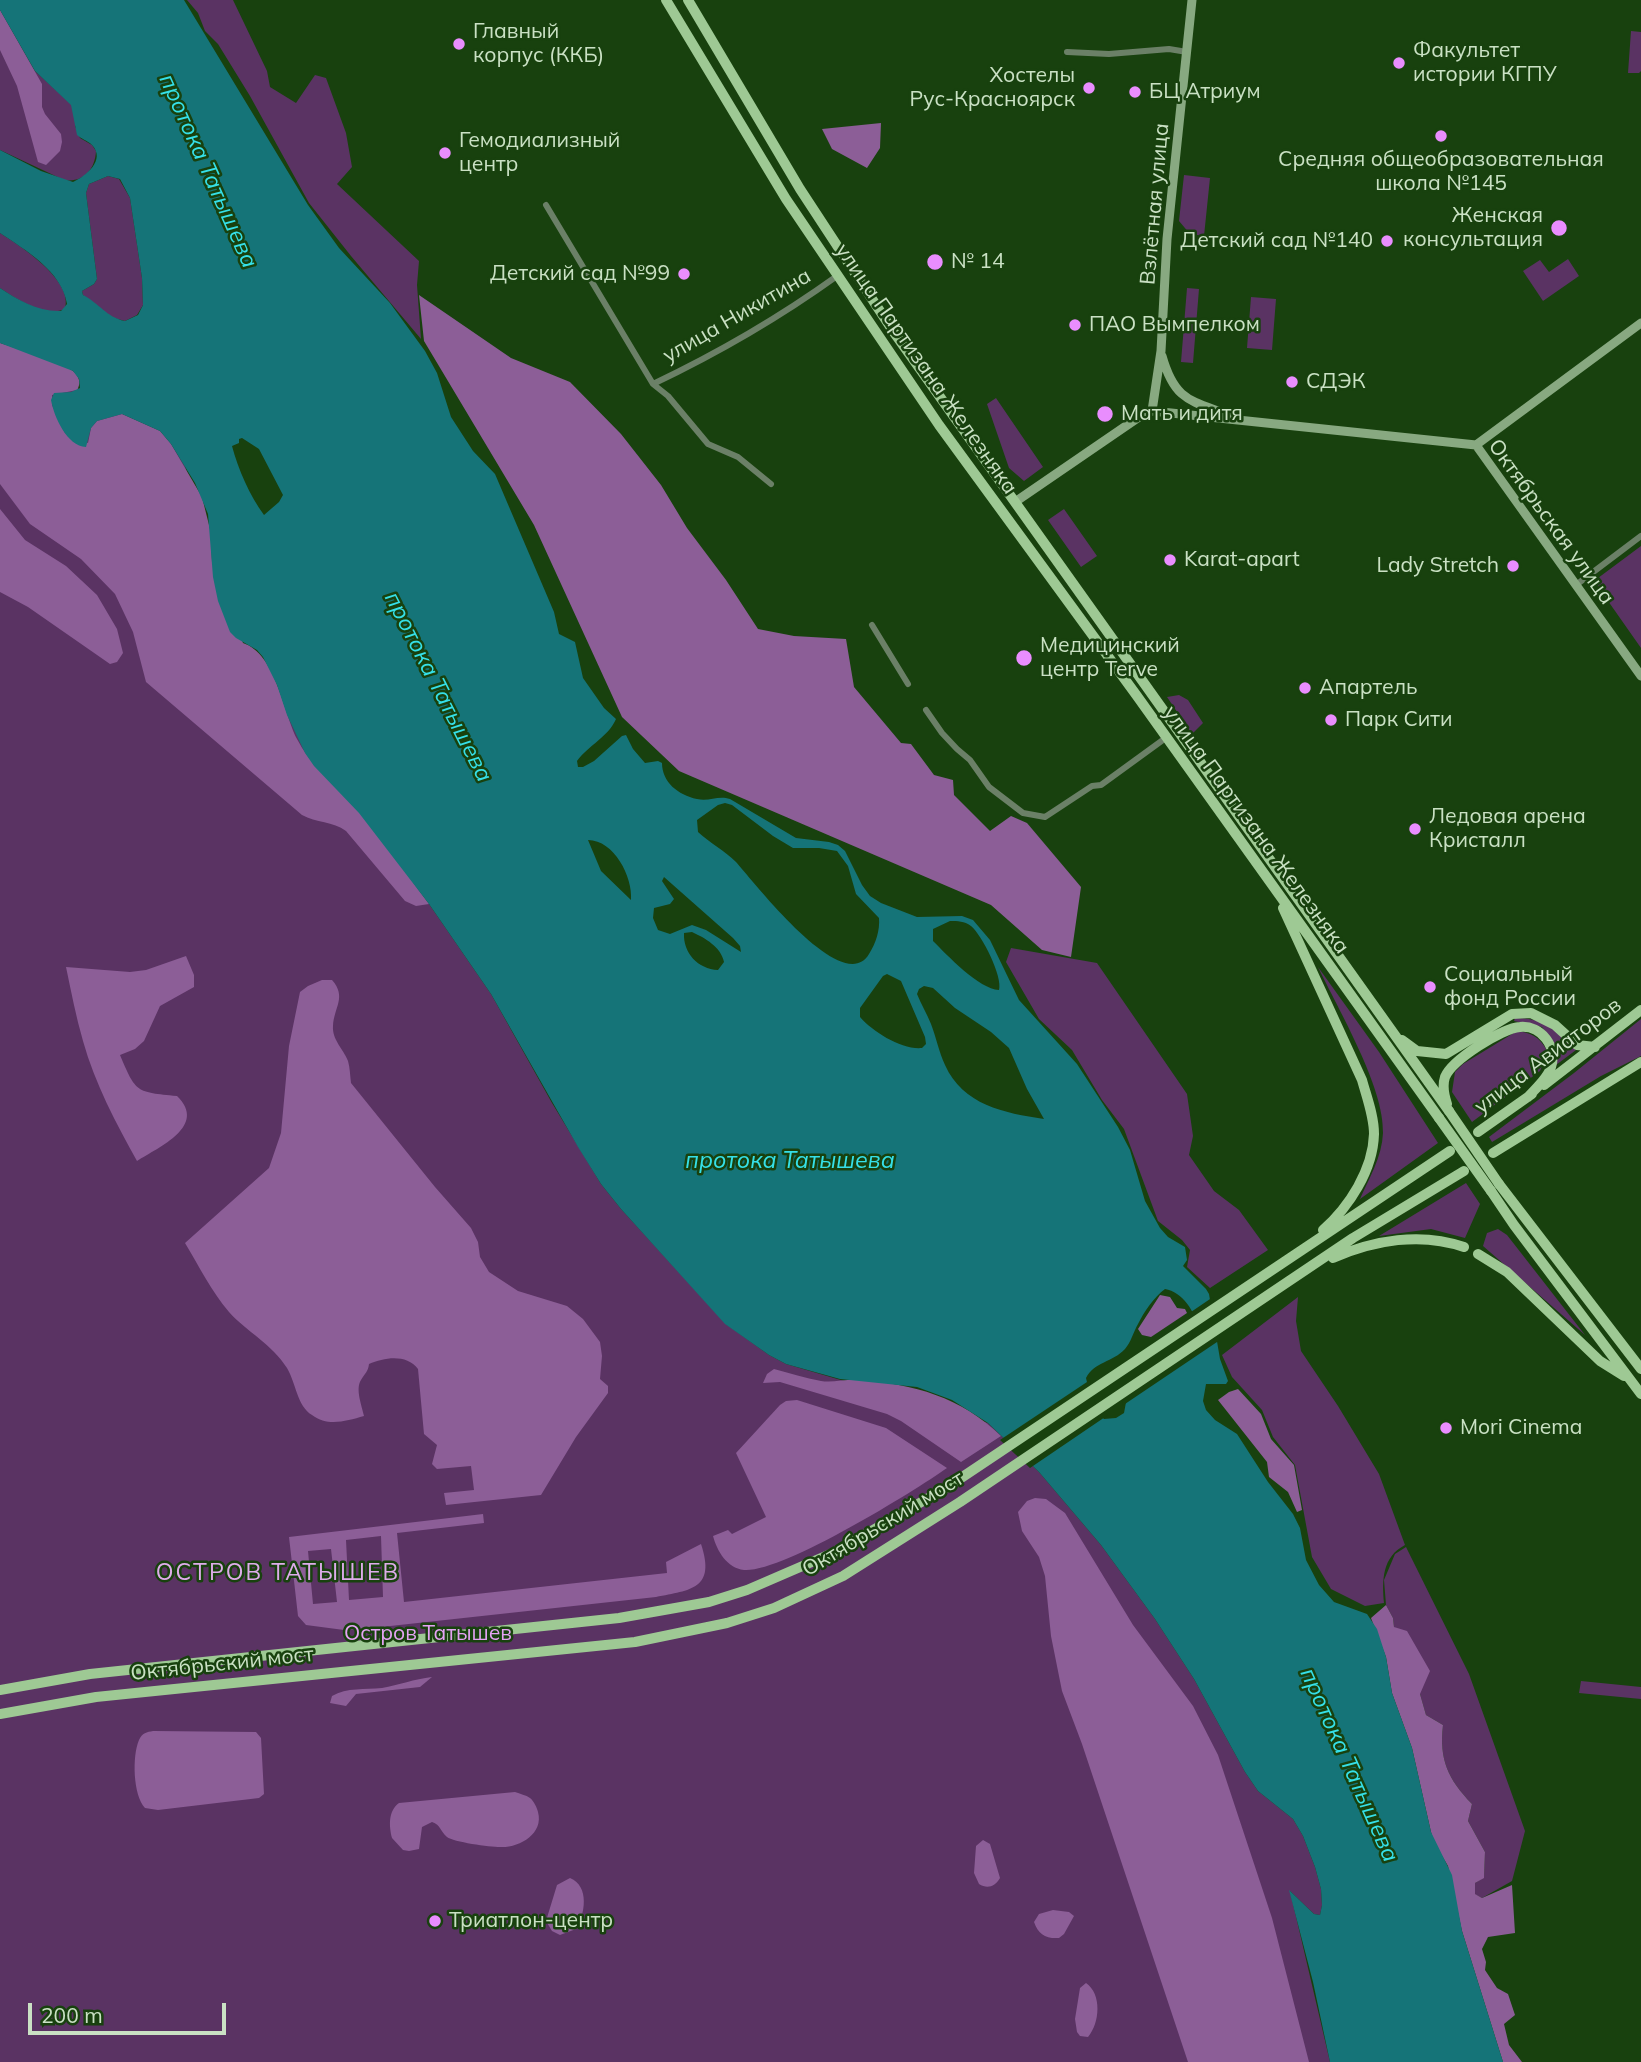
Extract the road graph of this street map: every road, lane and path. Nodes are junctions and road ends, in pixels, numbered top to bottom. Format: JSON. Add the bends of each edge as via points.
{"nodes":[{"id":1,"x":666,"y":0,"type":"edge"},
{"id":2,"x":688,"y":0,"type":"edge"},
{"id":3,"x":1192,"y":0,"type":"edge"},
{"id":4,"x":1067,"y":52,"type":"dead end"},
{"id":5,"x":1187,"y":52,"type":"junction"},
{"id":6,"x":776,"y":149,"type":"junction"},
{"id":7,"x":762,"y":161,"type":"junction"},
{"id":8,"x":800,"y":189,"type":"junction"},
{"id":9,"x":786,"y":199,"type":"junction"},
{"id":10,"x":546,"y":205,"type":"dead end"},
{"id":11,"x":836,"y":276,"type":"junction"},
{"id":12,"x":1641,"y":323,"type":"edge"},
{"id":13,"x":1161,"y":351,"type":"junction"},
{"id":14,"x":653,"y":384,"type":"junction"},
{"id":15,"x":1152,"y":411,"type":"junction"},
{"id":16,"x":1238,"y":419,"type":"junction"},
{"id":17,"x":1476,"y":446,"type":"junction"},
{"id":18,"x":771,"y":484,"type":"dead end"},
{"id":19,"x":1015,"y":502,"type":"junction"},
{"id":20,"x":1005,"y":515,"type":"junction"},
{"id":21,"x":1641,"y":536,"type":"edge"},
{"id":22,"x":1576,"y":585,"type":"junction"},
{"id":23,"x":872,"y":625,"type":"dead end"},
{"id":24,"x":1641,"y":676,"type":"edge"},
{"id":25,"x":908,"y":684,"type":"dead end"},
{"id":26,"x":926,"y":710,"type":"dead end"},
{"id":27,"x":1167,"y":737,"type":"junction"},
{"id":28,"x":1276,"y":892,"type":"junction"},
{"id":29,"x":1641,"y":1010,"type":"edge"},
{"id":30,"x":1392,"y":1032,"type":"junction"},
{"id":31,"x":1595,"y":1047,"type":"junction"},
{"id":32,"x":1641,"y":1062,"type":"edge"},
{"id":33,"x":1528,"y":1097,"type":"junction"},
{"id":34,"x":1449,"y":1111,"type":"junction"},
{"id":35,"x":1478,"y":1132,"type":"dead end"},
{"id":36,"x":1450,"y":1151,"type":"dead end"},
{"id":37,"x":1493,"y":1153,"type":"dead end"},
{"id":38,"x":1464,"y":1171,"type":"dead end"},
{"id":39,"x":1495,"y":1187,"type":"junction"},
{"id":40,"x":1464,"y":1247,"type":"dead end"},
{"id":41,"x":1299,"y":1251,"type":"junction"},
{"id":42,"x":1478,"y":1254,"type":"dead end"},
{"id":43,"x":1310,"y":1267,"type":"junction"},
{"id":44,"x":1641,"y":1369,"type":"edge"},
{"id":45,"x":1630,"y":1380,"type":"junction"},
{"id":46,"x":1641,"y":1394,"type":"edge"},
{"id":47,"x":0,"y":1690,"type":"edge"},
{"id":48,"x":0,"y":1714,"type":"edge"}],
"edges":[{"from":1,"to":7,"type":"main road","name":"улица Партизана Железняка"},
{"from":2,"to":6,"type":"main road","name":"улица Партизана Железняка"},
{"from":3,"to":5,"type":"street","name":"Взлётная улица"},
{"from":4,"to":5,"type":"street"},
{"from":5,"to":13,"type":"street","name":"Взлётная улица","via":[[1167,239]]},
{"from":6,"to":7,"type":"main road","via":[[774,159]]},
{"from":6,"to":8,"type":"main road","name":"улица Партизана Железняка"},
{"from":7,"to":9,"type":"main road","name":"улица Партизана Железняка"},
{"from":8,"to":9,"type":"main road","via":[[792,189]]},
{"from":8,"to":19,"type":"main road","name":"улица Партизана Железняка","via":[[893,331]]},
{"from":9,"to":11,"type":"main road","name":"улица Партизана Железняка"},
{"from":10,"to":14,"type":"street","name":"улица Никитина"},
{"from":11,"to":14,"type":"street","name":"улица Никитина","via":[[755,328]]},
{"from":11,"to":20,"type":"main road","name":"улица Партизана Железняка"},
{"from":12,"to":17,"type":"street"},
{"from":13,"to":15,"type":"street","name":"Взлётная улица"},
{"from":13,"to":16,"type":"street","via":[[1175,390]]},
{"from":14,"to":18,"type":"street","name":"улица Никитина","via":[[708,444],[738,457]]},
{"from":15,"to":16,"type":"street","name":"Октябрьская улица"},
{"from":15,"to":19,"type":"street"},
{"from":16,"to":17,"type":"street","name":"Октябрьская улица"},
{"from":17,"to":22,"type":"street","name":"Октябрьская улица"},
{"from":19,"to":20,"type":"main road"},
{"from":19,"to":30,"type":"main road","name":"улица Партизана Железняка"},
{"from":20,"to":27,"type":"main road","name":"улица Партизана Железняка"},
{"from":21,"to":22,"type":"street"},
{"from":22,"to":24,"type":"street","name":"Октябрьская улица"},
{"from":23,"to":25,"type":"street"},
{"from":26,"to":27,"type":"street","via":[[989,787],[1023,813],[1045,817],[1092,786],[1101,785]]},
{"from":27,"to":28,"type":"main road","name":"улица Партизана Железняка"},
{"from":28,"to":39,"type":"main road","name":"улица Партизана Железняка","bridge":true,"via":[[1439,1118]]},
{"from":28,"to":41,"type":"main road","via":[[1362,1080],[1374,1135],[1352,1196]]},
{"from":29,"to":31,"type":"main road","name":"улица Авиаторов"},
{"from":30,"to":31,"type":"main road","via":[[1417,1051],[1446,1054],[1512,1014],[1531,1013],[1555,1025],[1577,1045]]},
{"from":30,"to":34,"type":"main road","name":"улица Партизана Железняка"},
{"from":31,"to":33,"type":"main road","name":"улица Авиаторов"},
{"from":32,"to":37,"type":"main road"},
{"from":33,"to":34,"type":"main road","via":[[1548,1073],[1552,1058],[1544,1035],[1522,1026],[1505,1031],[1451,1066],[1443,1087]]},
{"from":33,"to":35,"type":"main road","name":"улица Авиаторов"},
{"from":34,"to":39,"type":"main road","name":"улица Партизана Железняка","bridge":true},
{"from":36,"to":41,"type":"main road"},
{"from":38,"to":43,"type":"main road"},
{"from":39,"to":44,"type":"main road","name":"улица Партизана Железняка"},
{"from":39,"to":45,"type":"main road","name":"улица Партизана Железняка","via":[[1514,1225]]},
{"from":40,"to":43,"type":"main road","via":[[1433,1239],[1377,1243]]},
{"from":41,"to":47,"type":"main road","name":"Октябрьский мост","via":[[949,1486],[835,1552],[747,1590],[709,1602],[619,1618],[90,1674]]},
{"from":42,"to":45,"type":"main road","via":[[1507,1272],[1600,1361]]},
{"from":43,"to":48,"type":"main road","name":"Октябрьский мост","via":[[960,1502],[843,1576],[774,1608],[727,1623],[624,1643],[96,1697]]},
{"from":45,"to":46,"type":"main road","name":"улица Партизана Железняка"}]}
